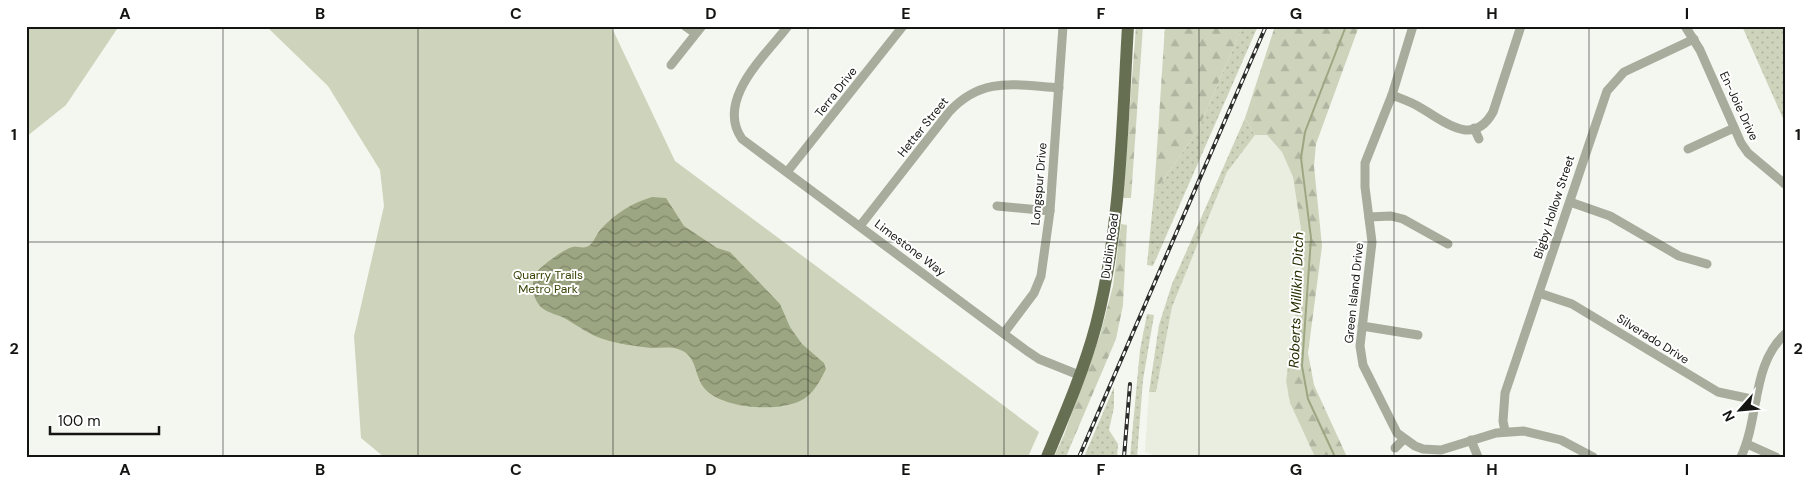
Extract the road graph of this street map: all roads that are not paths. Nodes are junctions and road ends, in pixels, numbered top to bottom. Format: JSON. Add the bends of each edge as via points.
{"nodes":[{"id":1,"x":685,"y":26,"type":"edge"},
{"id":2,"x":702,"y":26,"type":"edge"},
{"id":3,"x":788,"y":26,"type":"edge"},
{"id":4,"x":903,"y":26,"type":"edge"},
{"id":5,"x":1063,"y":26,"type":"edge"},
{"id":6,"x":1128,"y":26,"type":"edge"},
{"id":7,"x":1413,"y":26,"type":"edge"},
{"id":8,"x":1521,"y":26,"type":"edge"},
{"id":9,"x":1685,"y":26,"type":"edge"},
{"id":10,"x":695,"y":33,"type":"junction"},
{"id":11,"x":1694,"y":39,"type":"junction"},
{"id":12,"x":671,"y":65,"type":"dead end"},
{"id":13,"x":1059,"y":88,"type":"junction"},
{"id":14,"x":1392,"y":94,"type":"junction"},
{"id":15,"x":1474,"y":128,"type":"junction"},
{"id":16,"x":1734,"y":128,"type":"junction"},
{"id":17,"x":1479,"y":139,"type":"dead end"},
{"id":18,"x":1688,"y":149,"type":"dead end"},
{"id":19,"x":787,"y":172,"type":"junction"},
{"id":20,"x":1786,"y":185,"type":"edge"},
{"id":21,"x":1570,"y":202,"type":"junction"},
{"id":22,"x":997,"y":206,"type":"dead end"},
{"id":23,"x":1050,"y":212,"type":"junction"},
{"id":24,"x":1369,"y":218,"type":"junction"},
{"id":25,"x":860,"y":226,"type":"junction"},
{"id":26,"x":1448,"y":244,"type":"dead end"},
{"id":27,"x":1707,"y":264,"type":"dead end"},
{"id":28,"x":1539,"y":293,"type":"junction"},
{"id":29,"x":1362,"y":326,"type":"junction"},
{"id":30,"x":1004,"y":333,"type":"junction"},
{"id":31,"x":1786,"y":333,"type":"edge"},
{"id":32,"x":1418,"y":335,"type":"dead end"},
{"id":33,"x":1079,"y":375,"type":"junction"},
{"id":34,"x":1756,"y":400,"type":"junction"},
{"id":35,"x":1505,"y":431,"type":"junction"},
{"id":36,"x":1403,"y":440,"type":"junction"},
{"id":37,"x":1471,"y":440,"type":"junction"},
{"id":38,"x":1747,"y":444,"type":"junction"},
{"id":39,"x":1395,"y":448,"type":"dead end"},
{"id":40,"x":1047,"y":457,"type":"edge"},
{"id":41,"x":1478,"y":457,"type":"edge"},
{"id":42,"x":1593,"y":457,"type":"edge"},
{"id":43,"x":1741,"y":457,"type":"edge"},
{"id":44,"x":1776,"y":457,"type":"edge"}],
"edges":[{"from":1,"to":10,"type":"street"},
{"from":2,"to":10,"type":"street"},
{"from":3,"to":19,"type":"street","name":"Limestone Way","via":[[736,96],[733,112],[735,127],[742,139]]},
{"from":4,"to":19,"type":"street","name":"Terra Drive"},
{"from":5,"to":13,"type":"street","name":"Longspur Drive"},
{"from":6,"to":33,"type":"main road","name":"Dublin Road","via":[[1110,255],[1096,324]]},
{"from":7,"to":14,"type":"street","name":"Green Island Drive"},
{"from":8,"to":15,"type":"street","via":[[1493,112],[1484,124]]},
{"from":9,"to":11,"type":"street","name":"En-Joie Drive"},
{"from":10,"to":12,"type":"street"},
{"from":11,"to":16,"type":"street","name":"En-Joie Drive"},
{"from":11,"to":21,"type":"street","name":"Bigby Hollow Street","via":[[1624,72],[1607,91]]},
{"from":13,"to":23,"type":"street","name":"Longspur Drive"},
{"from":13,"to":25,"type":"street","name":"Hetter Street","via":[[1001,84],[967,96],[949,112]]},
{"from":14,"to":15,"type":"street","via":[[1420,107],[1444,124],[1457,129]]},
{"from":14,"to":24,"type":"street","name":"Green Island Drive","via":[[1365,163]]},
{"from":15,"to":17,"type":"street"},
{"from":16,"to":18,"type":"street"},
{"from":16,"to":20,"type":"street","name":"En-Joie Drive","via":[[1748,153]]},
{"from":19,"to":25,"type":"street","name":"Limestone Way"},
{"from":21,"to":27,"type":"street","via":[[1610,216],[1679,256]]},
{"from":21,"to":28,"type":"street","name":"Bigby Hollow Street"},
{"from":22,"to":23,"type":"street"},
{"from":23,"to":30,"type":"street","name":"Longspur Drive","via":[[1038,286]]},
{"from":24,"to":26,"type":"street","via":[[1392,216],[1403,219]]},
{"from":24,"to":29,"type":"street","name":"Green Island Drive","via":[[1372,256]]},
{"from":25,"to":30,"type":"street","name":"Limestone Way"},
{"from":28,"to":34,"type":"street","name":"Silverado Drive","via":[[1572,304],[1718,392]]},
{"from":28,"to":35,"type":"street","name":"Bigby Hollow Street","via":[[1505,393]]},
{"from":29,"to":32,"type":"street"},
{"from":29,"to":36,"type":"street","name":"Green Island Drive","via":[[1360,346],[1363,364],[1392,426]]},
{"from":30,"to":33,"type":"street","name":"Limestone Way","via":[[1039,359]]},
{"from":31,"to":34,"type":"street","via":[[1766,359]]},
{"from":33,"to":40,"type":"main road","name":"Dublin Road"},
{"from":34,"to":38,"type":"street"},
{"from":35,"to":37,"type":"street"},
{"from":35,"to":42,"type":"street","via":[[1524,431],[1561,440]]},
{"from":36,"to":37,"type":"street","via":[[1432,450],[1454,447]]},
{"from":36,"to":39,"type":"street"},
{"from":37,"to":41,"type":"street"},
{"from":38,"to":43,"type":"street"},
{"from":38,"to":44,"type":"street"}]}
